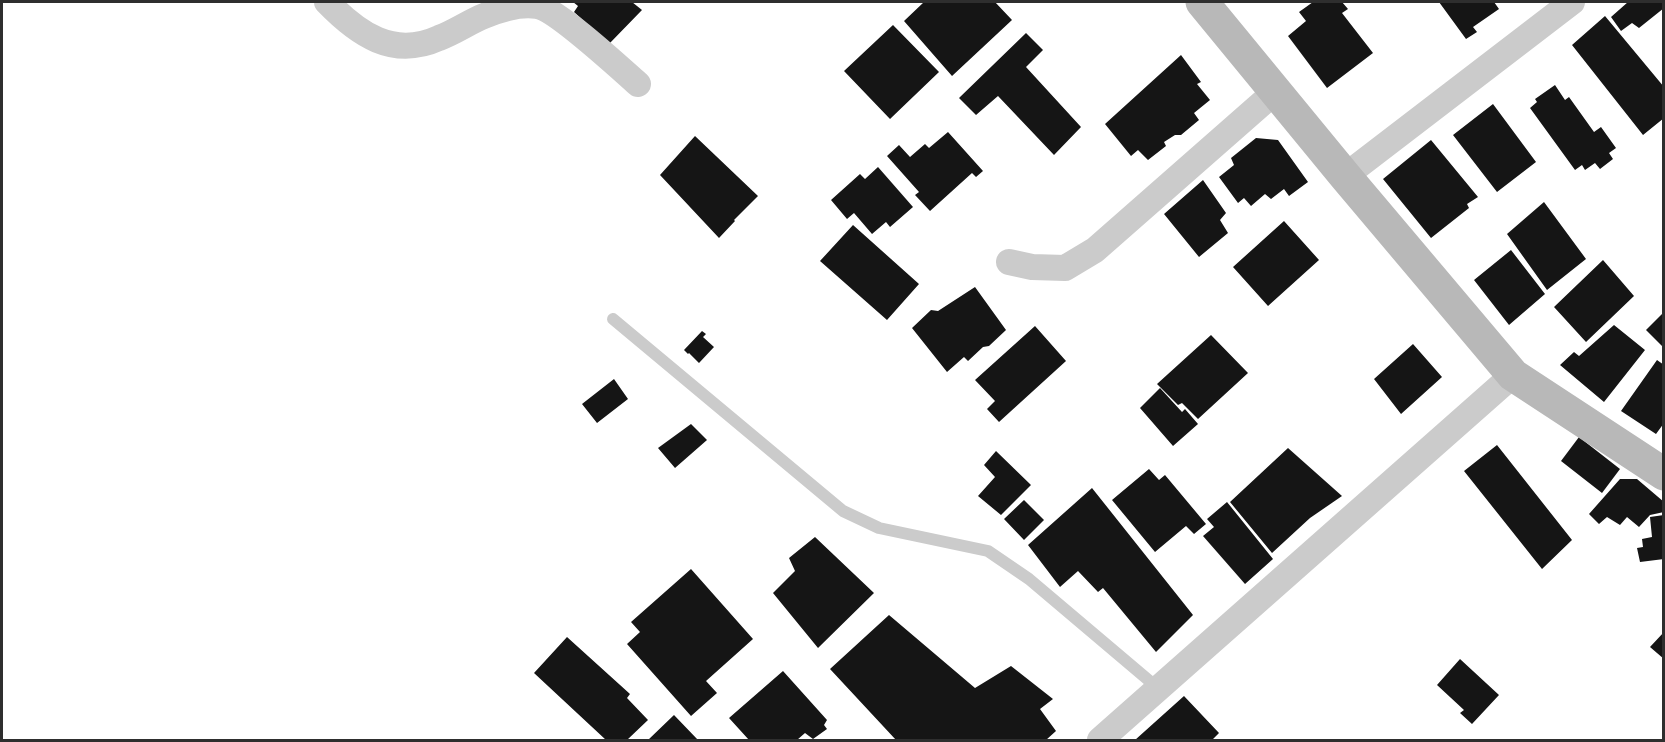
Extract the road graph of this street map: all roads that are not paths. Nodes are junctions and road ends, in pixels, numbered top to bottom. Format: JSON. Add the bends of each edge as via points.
{"nodes":[{"id":1,"x":327,"y":2,"type":"edge"},
{"id":2,"x":1202,"y":2,"type":"edge"},
{"id":3,"x":1572,"y":2,"type":"edge"},
{"id":4,"x":638,"y":84,"type":"dead end"},
{"id":5,"x":1276,"y":91,"type":"junction"},
{"id":6,"x":1345,"y":176,"type":"junction"},
{"id":7,"x":1009,"y":262,"type":"dead end"},
{"id":8,"x":613,"y":319,"type":"dead end"},
{"id":9,"x":1513,"y":375,"type":"junction"},
{"id":10,"x":1664,"y":474,"type":"edge"},
{"id":11,"x":1159,"y":689,"type":"junction"},
{"id":12,"x":1100,"y":741,"type":"edge"}],
"edges":[{"from":1,"to":4,"type":"street","via":[[355,29],[381,42],[408,46],[437,39],[500,9],[540,6]]},
{"from":2,"to":5,"type":"street"},
{"from":3,"to":6,"type":"street"},
{"from":5,"to":6,"type":"street"},
{"from":5,"to":7,"type":"street","via":[[1095,250],[1065,268]]},
{"from":6,"to":9,"type":"street"},
{"from":8,"to":11,"type":"lane","via":[[843,511],[879,528],[988,551],[1029,579]]},
{"from":9,"to":10,"type":"street"},
{"from":9,"to":11,"type":"street"},
{"from":11,"to":12,"type":"street"}]}
